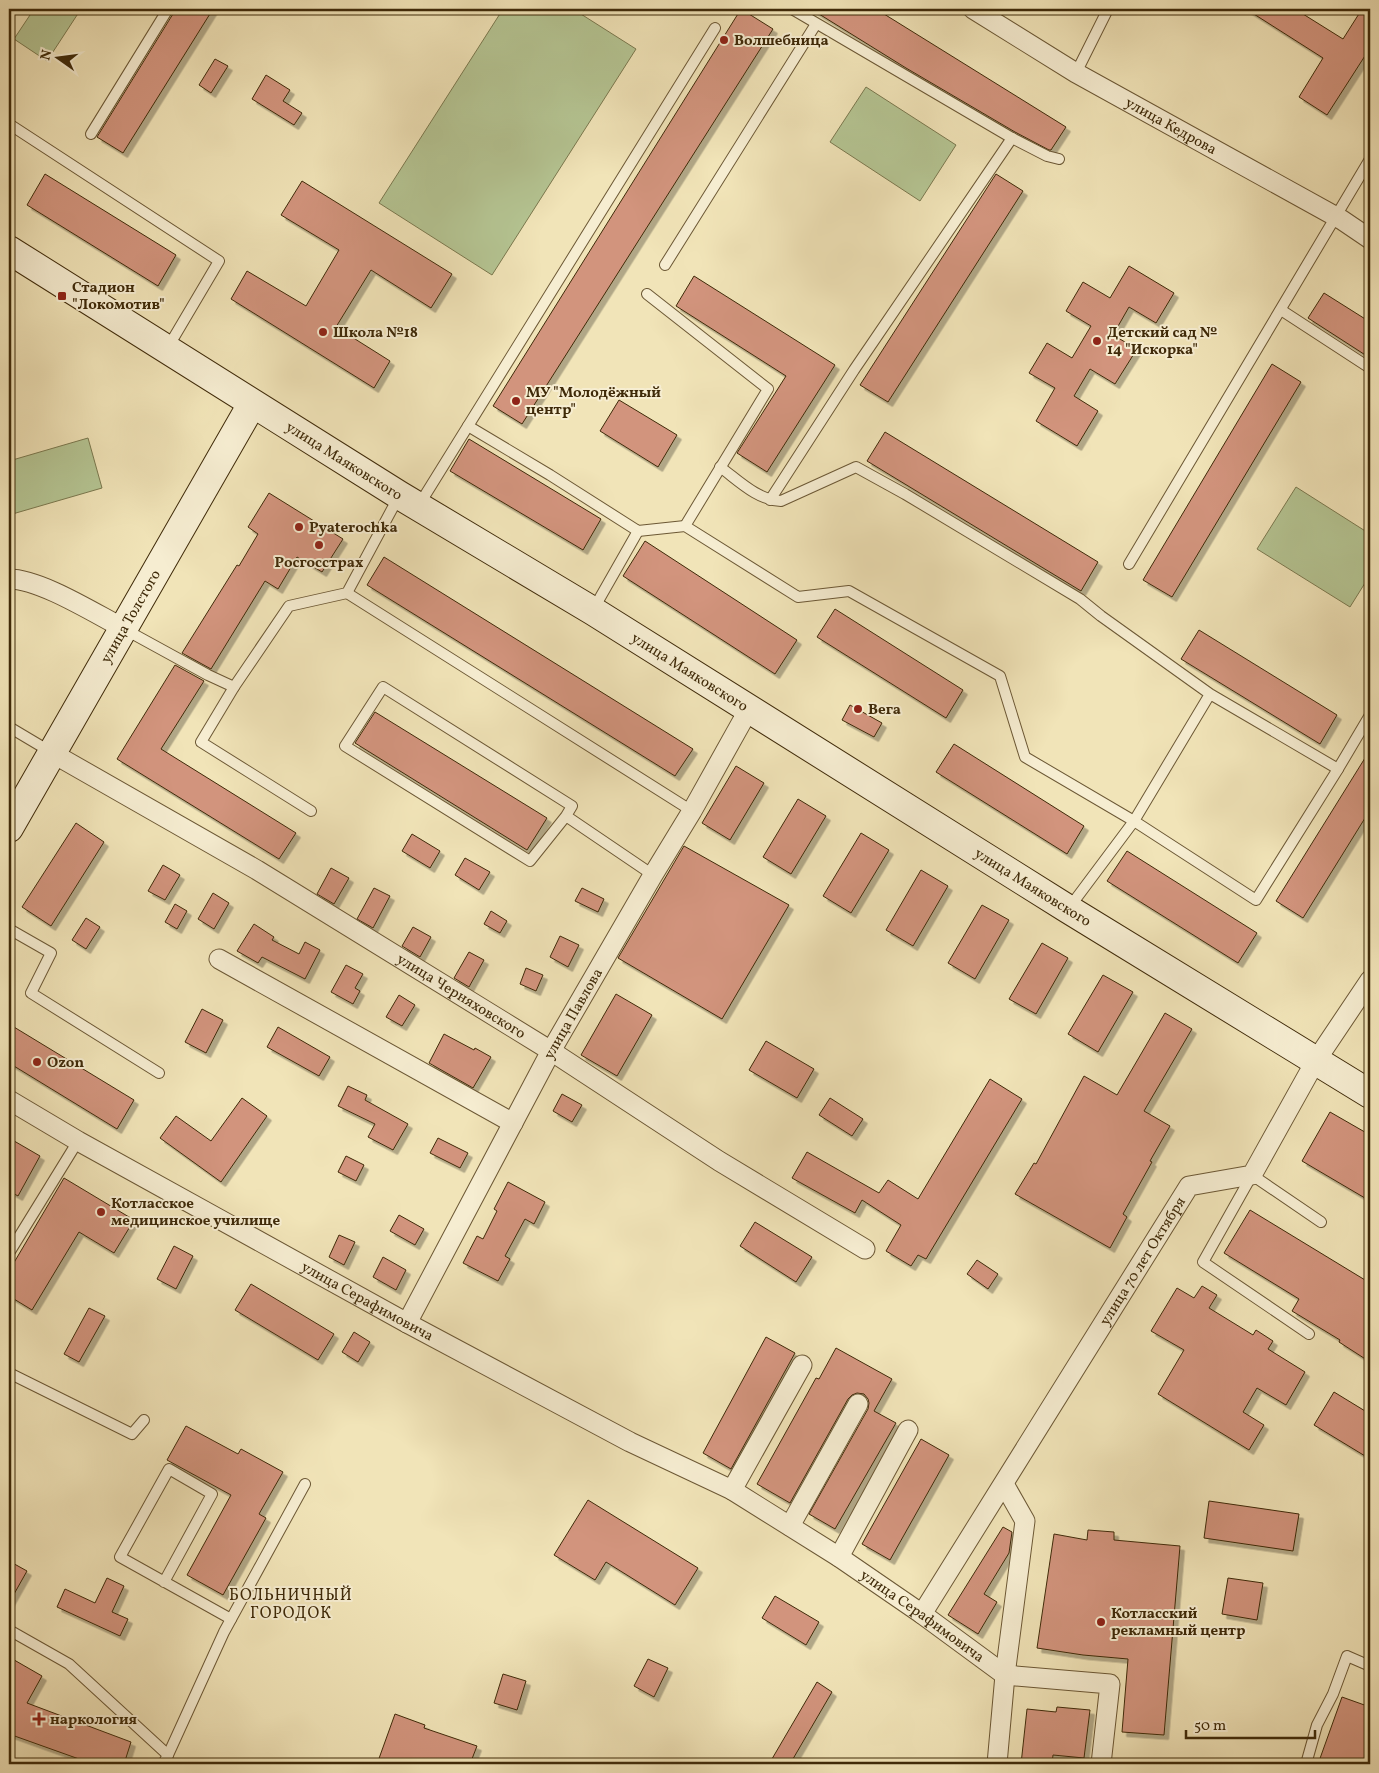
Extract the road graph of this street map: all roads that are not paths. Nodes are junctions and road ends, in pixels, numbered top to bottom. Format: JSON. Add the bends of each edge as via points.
{"nodes":[{"id":1,"x":168,"y":9,"type":"edge"},
{"id":2,"x":792,"y":9,"type":"edge"},
{"id":3,"x":973,"y":9,"type":"edge"},
{"id":4,"x":1108,"y":9,"type":"edge"},
{"id":5,"x":816,"y":24,"type":"junction"},
{"id":6,"x":715,"y":28,"type":"dead end"},
{"id":7,"x":1076,"y":73,"type":"junction"},
{"id":8,"x":9,"y":124,"type":"edge"},
{"id":9,"x":90,"y":134,"type":"dead end"},
{"id":10,"x":1012,"y":138,"type":"junction"},
{"id":11,"x":1370,"y":159,"type":"edge"},
{"id":12,"x":1059,"y":160,"type":"dead end"},
{"id":13,"x":1337,"y":218,"type":"junction"},
{"id":14,"x":1370,"y":239,"type":"edge"},
{"id":15,"x":9,"y":250,"type":"edge"},
{"id":16,"x":665,"y":264,"type":"dead end"},
{"id":17,"x":647,"y":294,"type":"dead end"},
{"id":18,"x":1281,"y":310,"type":"junction"},
{"id":19,"x":166,"y":350,"type":"junction"},
{"id":20,"x":1370,"y":368,"type":"edge"},
{"id":21,"x":252,"y":404,"type":"junction"},
{"id":22,"x":468,"y":426,"type":"junction"},
{"id":23,"x":720,"y":467,"type":"junction"},
{"id":24,"x":770,"y":500,"type":"junction"},
{"id":25,"x":409,"y":501,"type":"junction"},
{"id":26,"x":685,"y":526,"type":"junction"},
{"id":27,"x":638,"y":530,"type":"junction"},
{"id":28,"x":1129,"y":564,"type":"dead end"},
{"id":29,"x":9,"y":580,"type":"edge"},
{"id":30,"x":347,"y":593,"type":"junction"},
{"id":31,"x":593,"y":611,"type":"junction"},
{"id":32,"x":123,"y":628,"type":"junction"},
{"id":33,"x":234,"y":687,"type":"junction"},
{"id":34,"x":1210,"y":694,"type":"junction"},
{"id":35,"x":749,"y":709,"type":"junction"},
{"id":36,"x":1370,"y":715,"type":"edge"},
{"id":37,"x":9,"y":727,"type":"edge"},
{"id":38,"x":52,"y":753,"type":"junction"},
{"id":39,"x":1338,"y":769,"type":"junction"},
{"id":40,"x":311,"y":811,"type":"dead end"},
{"id":41,"x":692,"y":811,"type":"junction"},
{"id":42,"x":566,"y":816,"type":"junction"},
{"id":43,"x":1134,"y":821,"type":"junction"},
{"id":44,"x":9,"y":828,"type":"edge"},
{"id":45,"x":653,"y":875,"type":"junction"},
{"id":46,"x":1068,"y":909,"type":"junction"},
{"id":47,"x":9,"y":929,"type":"edge"},
{"id":48,"x":219,"y":959,"type":"dead end"},
{"id":49,"x":1370,"y":980,"type":"edge"},
{"id":50,"x":551,"y":1052,"type":"junction"},
{"id":51,"x":1315,"y":1062,"type":"junction"},
{"id":52,"x":159,"y":1073,"type":"dead end"},
{"id":53,"x":1370,"y":1094,"type":"edge"},
{"id":54,"x":9,"y":1100,"type":"edge"},
{"id":55,"x":513,"y":1124,"type":"junction"},
{"id":56,"x":78,"y":1141,"type":"junction"},
{"id":57,"x":1252,"y":1175,"type":"junction"},
{"id":58,"x":1321,"y":1222,"type":"dead end"},
{"id":59,"x":865,"y":1249,"type":"dead end"},
{"id":60,"x":9,"y":1253,"type":"edge"},
{"id":61,"x":407,"y":1323,"type":"junction"},
{"id":62,"x":1309,"y":1334,"type":"dead end"},
{"id":63,"x":802,"y":1365,"type":"dead end"},
{"id":64,"x":9,"y":1373,"type":"edge"},
{"id":65,"x":858,"y":1404,"type":"dead end"},
{"id":66,"x":144,"y":1420,"type":"dead end"},
{"id":67,"x":908,"y":1430,"type":"dead end"},
{"id":68,"x":305,"y":1484,"type":"dead end"},
{"id":69,"x":1004,"y":1484,"type":"junction"},
{"id":70,"x":732,"y":1490,"type":"junction"},
{"id":71,"x":790,"y":1526,"type":"junction"},
{"id":72,"x":839,"y":1557,"type":"junction"},
{"id":73,"x":164,"y":1582,"type":"junction"},
{"id":74,"x":922,"y":1614,"type":"junction"},
{"id":75,"x":231,"y":1619,"type":"junction"},
{"id":76,"x":9,"y":1630,"type":"edge"},
{"id":77,"x":1370,"y":1666,"type":"edge"},
{"id":78,"x":1005,"y":1675,"type":"junction"},
{"id":79,"x":165,"y":1760,"type":"edge"},
{"id":80,"x":998,"y":1764,"type":"edge"},
{"id":81,"x":1101,"y":1764,"type":"edge"},
{"id":82,"x":1306,"y":1764,"type":"edge"}],
"edges":[{"from":1,"to":9,"type":"lane"},
{"from":2,"to":5,"type":"lane"},
{"from":3,"to":7,"type":"street","name":"улица Кедрова"},
{"from":4,"to":7,"type":"lane"},
{"from":5,"to":10,"type":"lane"},
{"from":5,"to":16,"type":"lane"},
{"from":6,"to":22,"type":"lane"},
{"from":7,"to":13,"type":"street","name":"улица Кедрова"},
{"from":8,"to":19,"type":"lane","via":[[219,261]]},
{"from":10,"to":12,"type":"lane"},
{"from":10,"to":24,"type":"lane"},
{"from":11,"to":13,"type":"lane"},
{"from":13,"to":14,"type":"street","name":"улица Кедрова"},
{"from":13,"to":18,"type":"lane"},
{"from":15,"to":19,"type":"street","name":"улица Маяковского"},
{"from":17,"to":23,"type":"lane","via":[[768,388]]},
{"from":18,"to":20,"type":"lane"},
{"from":18,"to":28,"type":"lane"},
{"from":19,"to":21,"type":"street","name":"улица Маяковского"},
{"from":21,"to":25,"type":"street","name":"улица Маяковского"},
{"from":21,"to":32,"type":"street","name":"улица Толстого"},
{"from":22,"to":25,"type":"lane"},
{"from":22,"to":27,"type":"lane"},
{"from":23,"to":24,"type":"lane"},
{"from":23,"to":26,"type":"lane"},
{"from":24,"to":34,"type":"lane","via":[[780,500],[856,467],[1080,599]]},
{"from":25,"to":30,"type":"lane"},
{"from":25,"to":31,"type":"street","name":"улица Маяковского"},
{"from":26,"to":27,"type":"lane"},
{"from":26,"to":43,"type":"lane","via":[[798,597],[849,591],[1000,676],[1025,758]]},
{"from":27,"to":31,"type":"lane"},
{"from":29,"to":32,"type":"street","via":[[17,579],[44,587]]},
{"from":30,"to":33,"type":"lane","via":[[289,606]]},
{"from":30,"to":41,"type":"lane"},
{"from":31,"to":35,"type":"street","name":"улица Маяковского"},
{"from":32,"to":33,"type":"lane"},
{"from":32,"to":38,"type":"street","name":"улица Толстого"},
{"from":33,"to":40,"type":"lane","via":[[201,742]]},
{"from":34,"to":39,"type":"lane"},
{"from":34,"to":43,"type":"lane"},
{"from":35,"to":41,"type":"street","name":"улица Павлова"},
{"from":35,"to":46,"type":"street","name":"улица Маяковского"},
{"from":36,"to":39,"type":"lane"},
{"from":37,"to":38,"type":"lane"},
{"from":38,"to":44,"type":"street","name":"улица Толстого"},
{"from":38,"to":50,"type":"street","name":"улица Черняховского","via":[[257,870]]},
{"from":39,"to":43,"type":"lane","via":[[1256,900]]},
{"from":41,"to":45,"type":"street","name":"улица Павлова"},
{"from":42,"to":42,"type":"lane","via":[[530,861],[345,746],[383,687],[572,806]]},
{"from":42,"to":45,"type":"lane"},
{"from":43,"to":46,"type":"lane"},
{"from":45,"to":50,"type":"street","name":"улица Павлова"},
{"from":46,"to":51,"type":"street","name":"улица Маяковского"},
{"from":47,"to":52,"type":"lane","via":[[51,953],[31,993]]},
{"from":48,"to":55,"type":"street"},
{"from":49,"to":51,"type":"street"},
{"from":50,"to":55,"type":"street","name":"улица Павлова"},
{"from":50,"to":59,"type":"street","name":"улица Черняховского","via":[[719,1161]]},
{"from":51,"to":53,"type":"street","name":"улица Маяковского"},
{"from":51,"to":57,"type":"street"},
{"from":54,"to":56,"type":"street","name":"улица Серафимовича"},
{"from":55,"to":61,"type":"street","name":"улица Павлова"},
{"from":56,"to":60,"type":"lane"},
{"from":56,"to":61,"type":"street","name":"улица Серафимовича"},
{"from":57,"to":58,"type":"lane"},
{"from":57,"to":62,"type":"lane","via":[[1203,1262]]},
{"from":57,"to":69,"type":"street","name":"улица 70 лет Октября","via":[[1189,1186]]},
{"from":61,"to":70,"type":"street","name":"улица Серафимовича","via":[[630,1442]]},
{"from":63,"to":70,"type":"street"},
{"from":64,"to":66,"type":"lane","via":[[132,1434]]},
{"from":65,"to":71,"type":"street"},
{"from":67,"to":72,"type":"street"},
{"from":68,"to":75,"type":"lane"},
{"from":69,"to":74,"type":"street","name":"улица 70 лет Октября"},
{"from":69,"to":78,"type":"street","via":[[1025,1521]]},
{"from":70,"to":71,"type":"street","name":"улица Серафимовича"},
{"from":71,"to":72,"type":"street","name":"улица Серафимовича"},
{"from":72,"to":74,"type":"street","name":"улица Серафимовича"},
{"from":73,"to":73,"type":"lane","via":[[120,1557],[168,1470],[212,1494]]},
{"from":73,"to":75,"type":"lane"},
{"from":74,"to":78,"type":"street","name":"улица Серафимовича"},
{"from":75,"to":79,"type":"lane"},
{"from":76,"to":79,"type":"lane","via":[[69,1664]]},
{"from":77,"to":82,"type":"lane","via":[[1347,1656],[1318,1725]]},
{"from":78,"to":80,"type":"street"},
{"from":78,"to":81,"type":"street","via":[[1110,1684]]}]}
